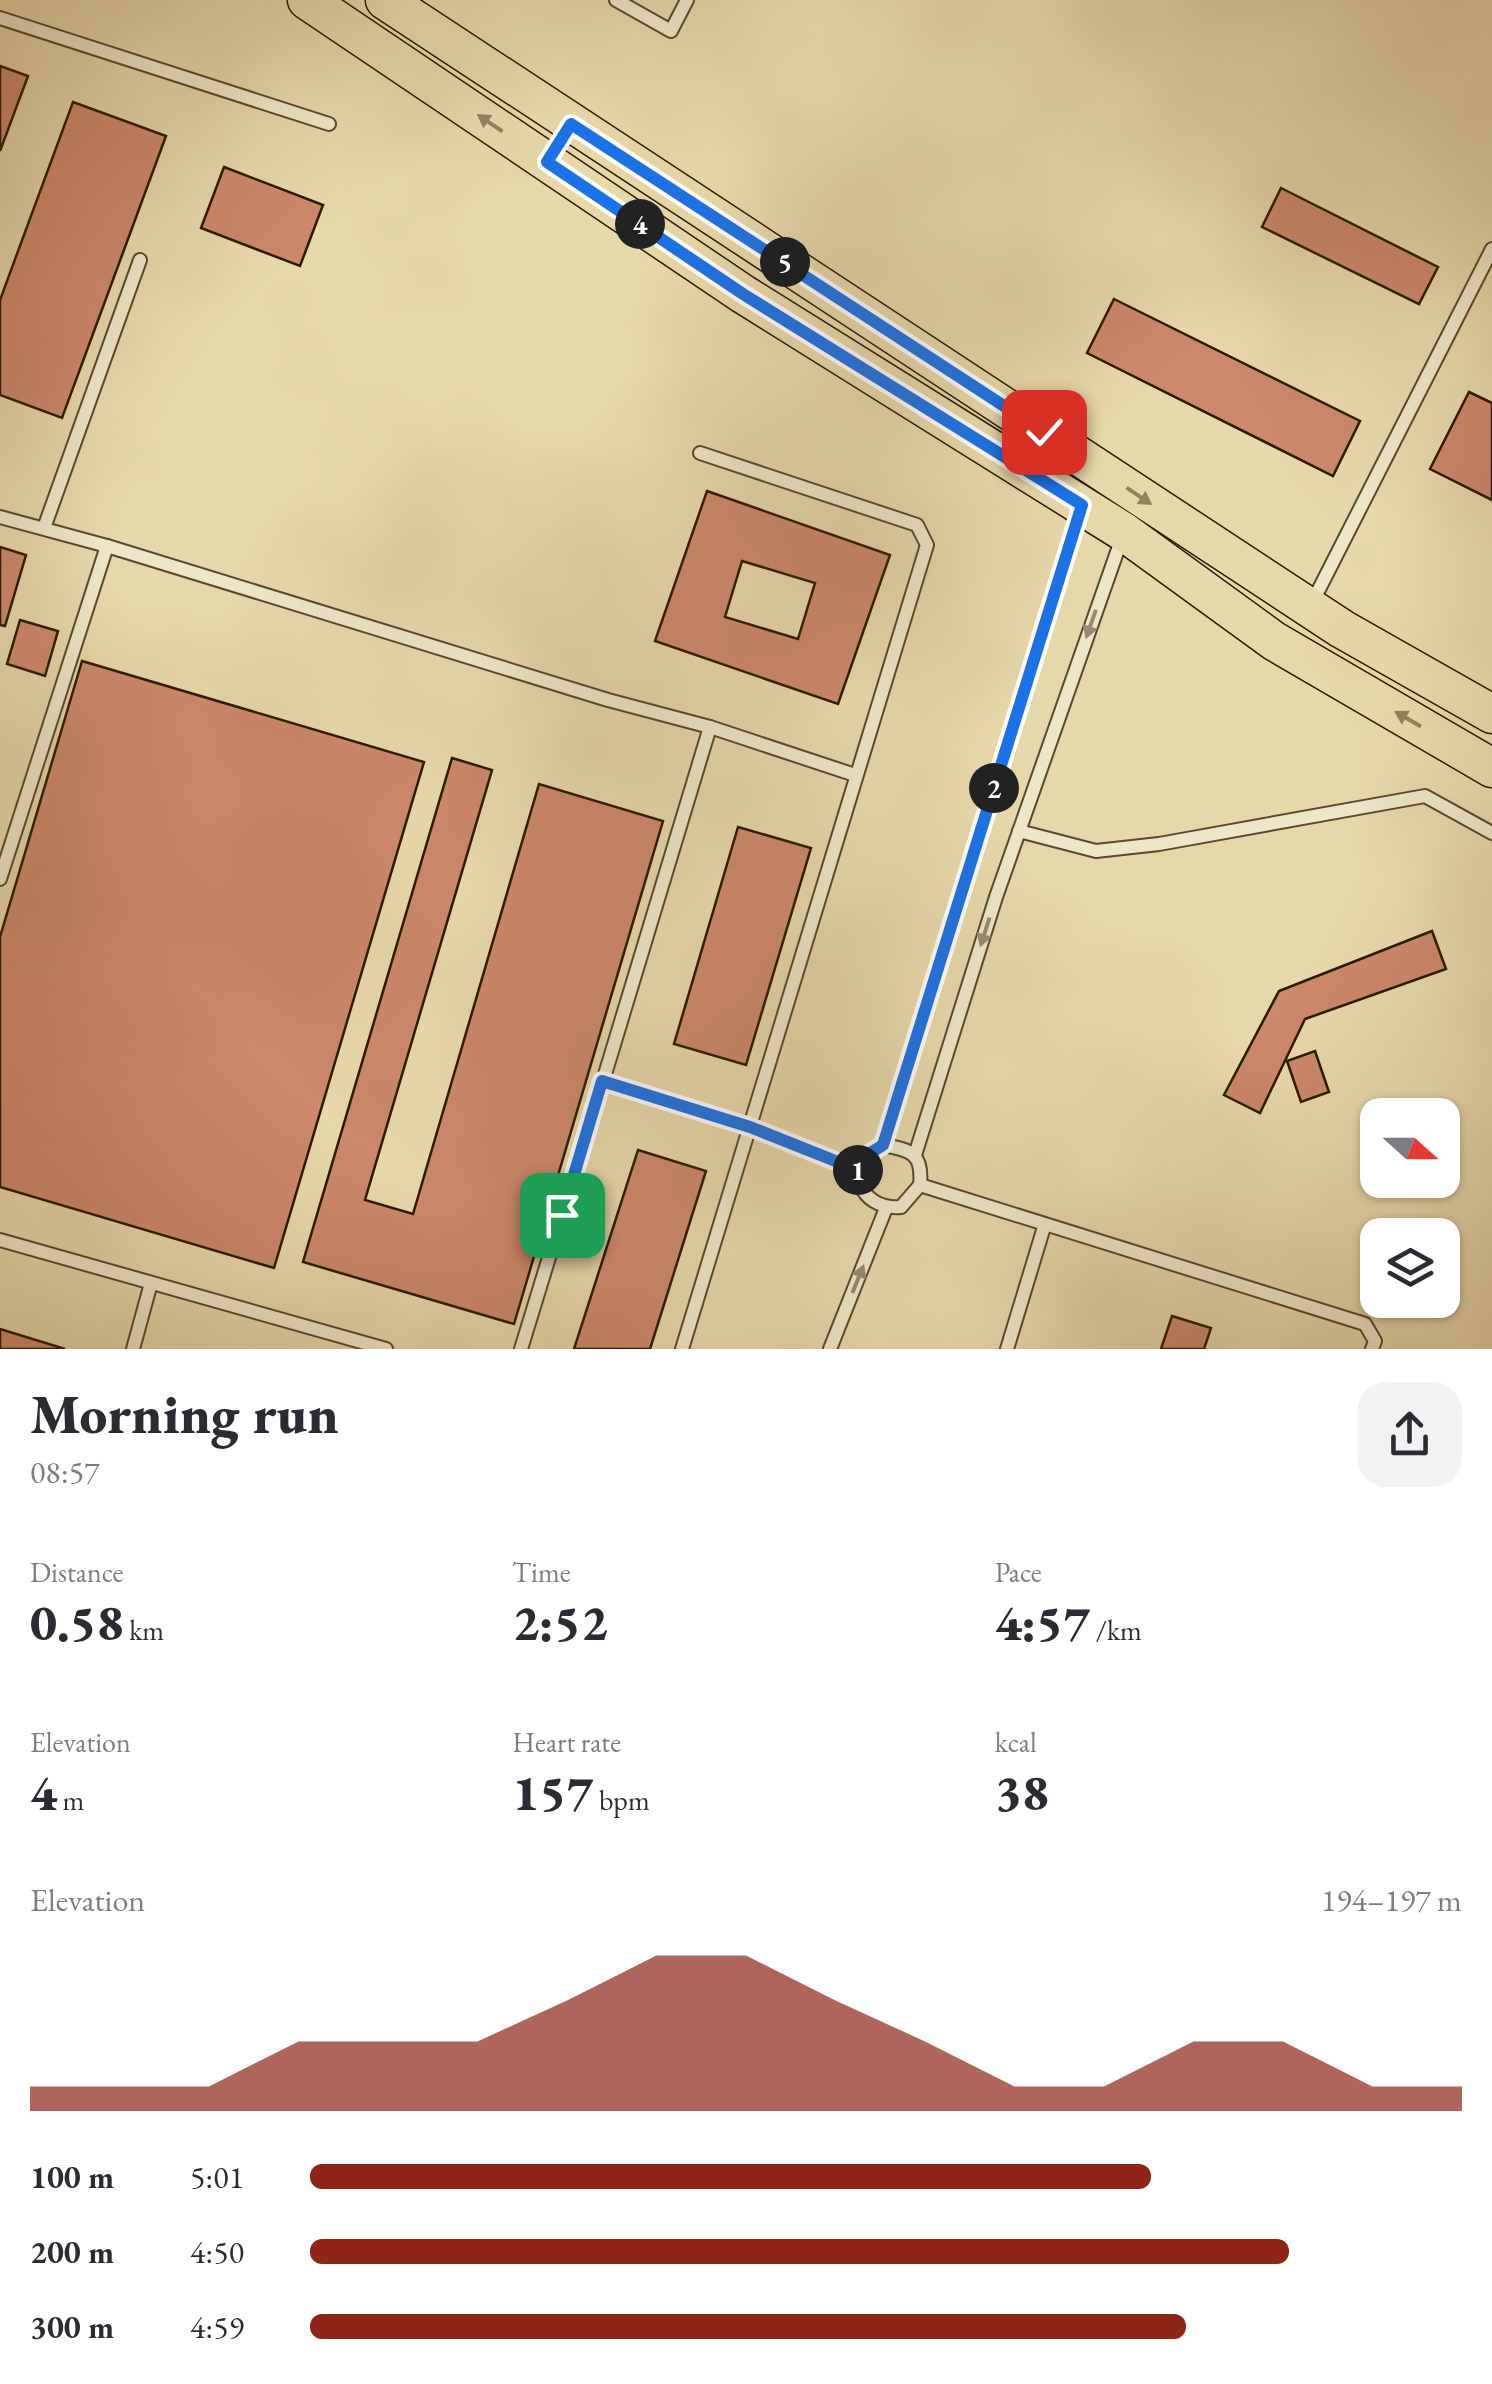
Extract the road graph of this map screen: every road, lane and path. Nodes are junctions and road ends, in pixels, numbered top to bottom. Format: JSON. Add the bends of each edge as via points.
{"nodes":[{"id":1,"x":307,"y":0,"type":"edge"},
{"id":2,"x":385,"y":0,"type":"edge"},
{"id":3,"x":616,"y":0,"type":"edge"},
{"id":4,"x":687,"y":0,"type":"edge"},
{"id":5,"x":0,"y":18,"type":"edge"},
{"id":6,"x":328,"y":124,"type":"dead end"},
{"id":7,"x":571,"y":124,"type":"junction"},
{"id":8,"x":547,"y":162,"type":"junction"},
{"id":9,"x":1492,"y":248,"type":"edge"},
{"id":10,"x":140,"y":260,"type":"dead end"},
{"id":11,"x":700,"y":453,"type":"dead end"},
{"id":12,"x":1082,"y":505,"type":"junction"},
{"id":13,"x":0,"y":517,"type":"edge"},
{"id":14,"x":44,"y":528,"type":"junction"},
{"id":15,"x":1124,"y":532,"type":"junction"},
{"id":16,"x":107,"y":546,"type":"junction"},
{"id":17,"x":1310,"y":608,"type":"junction"},
{"id":18,"x":1492,"y":714,"type":"edge"},
{"id":19,"x":710,"y":728,"type":"junction"},
{"id":20,"x":1492,"y":768,"type":"edge"},
{"id":21,"x":855,"y":775,"type":"junction"},
{"id":22,"x":1019,"y":831,"type":"junction"},
{"id":23,"x":1492,"y":832,"type":"edge"},
{"id":24,"x":0,"y":878,"type":"edge"},
{"id":25,"x":602,"y":1081,"type":"junction"},
{"id":26,"x":750,"y":1127,"type":"junction"},
{"id":27,"x":883,"y":1145,"type":"junction"},
{"id":28,"x":915,"y":1155,"type":"junction"},
{"id":29,"x":858,"y":1170,"type":"junction"},
{"id":30,"x":920,"y":1186,"type":"junction"},
{"id":31,"x":886,"y":1208,"type":"junction"},
{"id":32,"x":1044,"y":1226,"type":"junction"},
{"id":33,"x":0,"y":1240,"type":"edge"},
{"id":34,"x":151,"y":1283,"type":"junction"},
{"id":35,"x":132,"y":1349,"type":"edge"},
{"id":36,"x":386,"y":1349,"type":"edge"},
{"id":37,"x":521,"y":1349,"type":"edge"},
{"id":38,"x":682,"y":1349,"type":"edge"},
{"id":39,"x":830,"y":1349,"type":"edge"},
{"id":40,"x":1007,"y":1349,"type":"edge"},
{"id":41,"x":1372,"y":1349,"type":"edge"}],
"edges":[{"from":8,"to":1,"type":"main road","one_way":true},
{"from":2,"to":7,"type":"main road"},
{"from":3,"to":4,"type":"lane","via":[[671,31]]},
{"from":5,"to":6,"type":"lane"},
{"from":7,"to":8,"type":"main road"},
{"from":7,"to":17,"type":"main road","one_way":true},
{"from":8,"to":12,"type":"main road"},
{"from":9,"to":17,"type":"lane"},
{"from":10,"to":14,"type":"lane"},
{"from":11,"to":21,"type":"lane","via":[[916,525],[927,545]]},
{"from":12,"to":15,"type":"main road"},
{"from":12,"to":27,"type":"lane"},
{"from":13,"to":14,"type":"lane"},
{"from":14,"to":16,"type":"lane"},
{"from":20,"to":15,"type":"main road","one_way":true,"via":[[1274,642]]},
{"from":15,"to":22,"type":"lane","one_way":true},
{"from":16,"to":19,"type":"lane"},
{"from":16,"to":24,"type":"lane"},
{"from":17,"to":18,"type":"main road"},
{"from":19,"to":21,"type":"lane"},
{"from":19,"to":25,"type":"lane"},
{"from":21,"to":26,"type":"lane"},
{"from":22,"to":23,"type":"lane","via":[[1096,850],[1425,796]]},
{"from":22,"to":28,"type":"lane","one_way":true},
{"from":25,"to":26,"type":"lane"},
{"from":25,"to":37,"type":"lane"},
{"from":26,"to":29,"type":"lane"},
{"from":26,"to":38,"type":"lane"},
{"from":27,"to":28,"type":"lane"},
{"from":27,"to":29,"type":"lane"},
{"from":28,"to":30,"type":"lane"},
{"from":29,"to":31,"type":"lane","via":[[870,1202]]},
{"from":30,"to":31,"type":"lane","via":[[901,1207]]},
{"from":30,"to":32,"type":"lane"},
{"from":39,"to":31,"type":"lane","one_way":true},
{"from":32,"to":40,"type":"lane"},
{"from":32,"to":41,"type":"lane","via":[[1365,1324]]},
{"from":33,"to":34,"type":"lane"},
{"from":34,"to":35,"type":"lane"},
{"from":34,"to":36,"type":"lane"}]}
